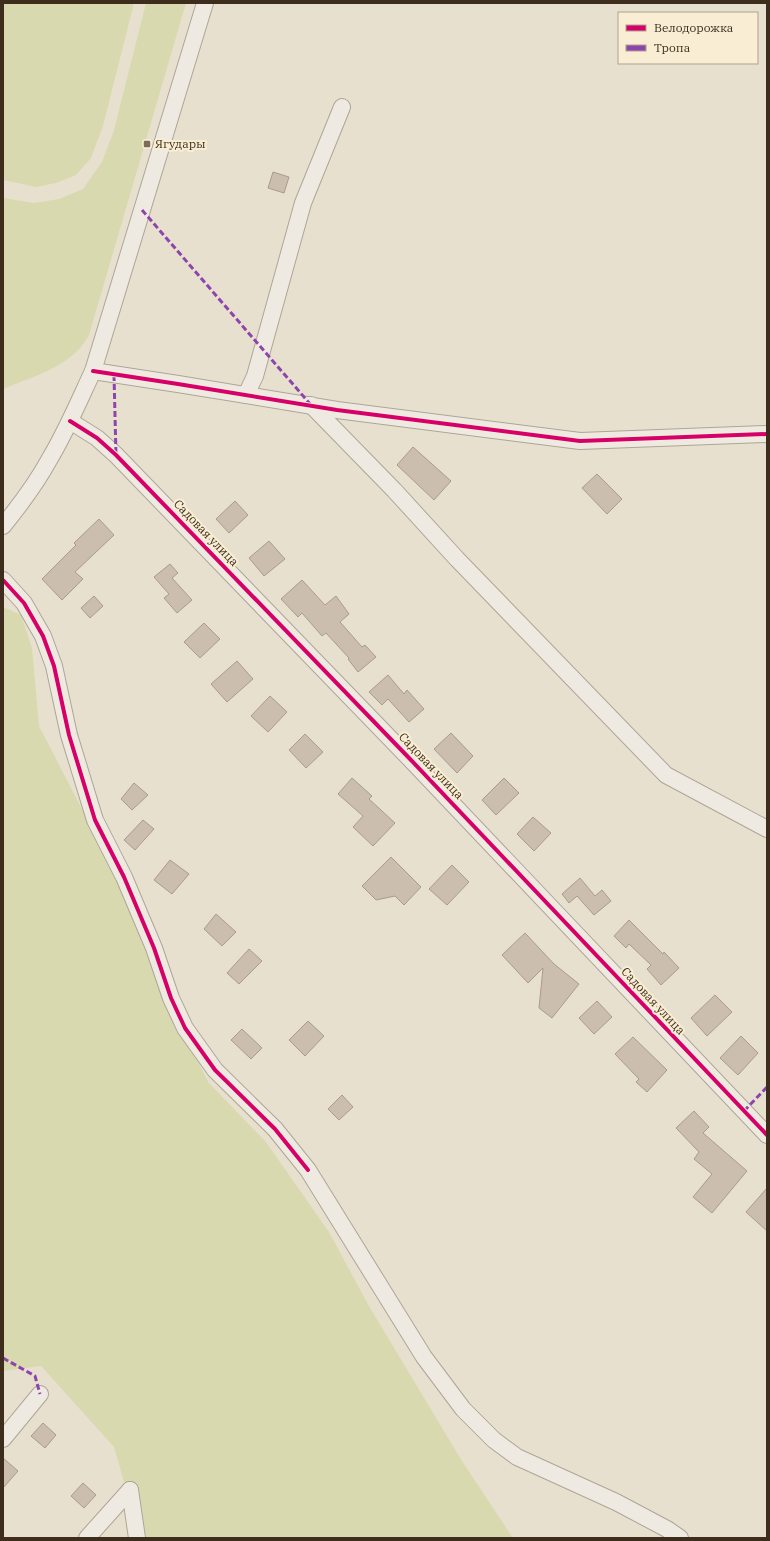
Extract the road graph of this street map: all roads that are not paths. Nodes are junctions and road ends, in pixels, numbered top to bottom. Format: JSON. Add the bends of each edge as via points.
{"nodes":[{"id":1,"x":205,"y":3,"type":"edge"},
{"id":2,"x":342,"y":107,"type":"dead end"},
{"id":3,"x":93,"y":371,"type":"junction"},
{"id":4,"x":246,"y":395,"type":"junction"},
{"id":5,"x":311,"y":405,"type":"junction"},
{"id":6,"x":70,"y":421,"type":"junction"},
{"id":7,"x":767,"y":434,"type":"edge"},
{"id":8,"x":3,"y":526,"type":"edge"},
{"id":9,"x":3,"y":580,"type":"edge"},
{"id":10,"x":767,"y":829,"type":"edge"},
{"id":11,"x":767,"y":1135,"type":"edge"},
{"id":12,"x":40,"y":1394,"type":"dead end"},
{"id":13,"x":3,"y":1439,"type":"edge"},
{"id":14,"x":87,"y":1538,"type":"edge"},
{"id":15,"x":138,"y":1538,"type":"edge"},
{"id":16,"x":680,"y":1538,"type":"edge"}],
"edges":[{"from":1,"to":3,"type":"street"},
{"from":2,"to":4,"type":"street","via":[[303,203],[255,376]]},
{"from":3,"to":4,"type":"street"},
{"from":3,"to":6,"type":"street"},
{"from":4,"to":5,"type":"street"},
{"from":5,"to":7,"type":"street","via":[[580,441]]},
{"from":5,"to":10,"type":"street","via":[[666,775]]},
{"from":6,"to":8,"type":"street","via":[[49,461],[24,500]]},
{"from":6,"to":11,"type":"street","name":"Садовая улица","via":[[97,438],[122,460],[410,758]]},
{"from":9,"to":16,"type":"street","via":[[24,603],[44,636],[54,666],[69,735],[96,820],[124,876],[185,1028],[215,1070],[275,1129],[308,1170],[424,1357],[463,1409],[517,1457],[616,1502]]},
{"from":12,"to":13,"type":"street"},
{"from":14,"to":15,"type":"street","via":[[130,1490]]}]}
